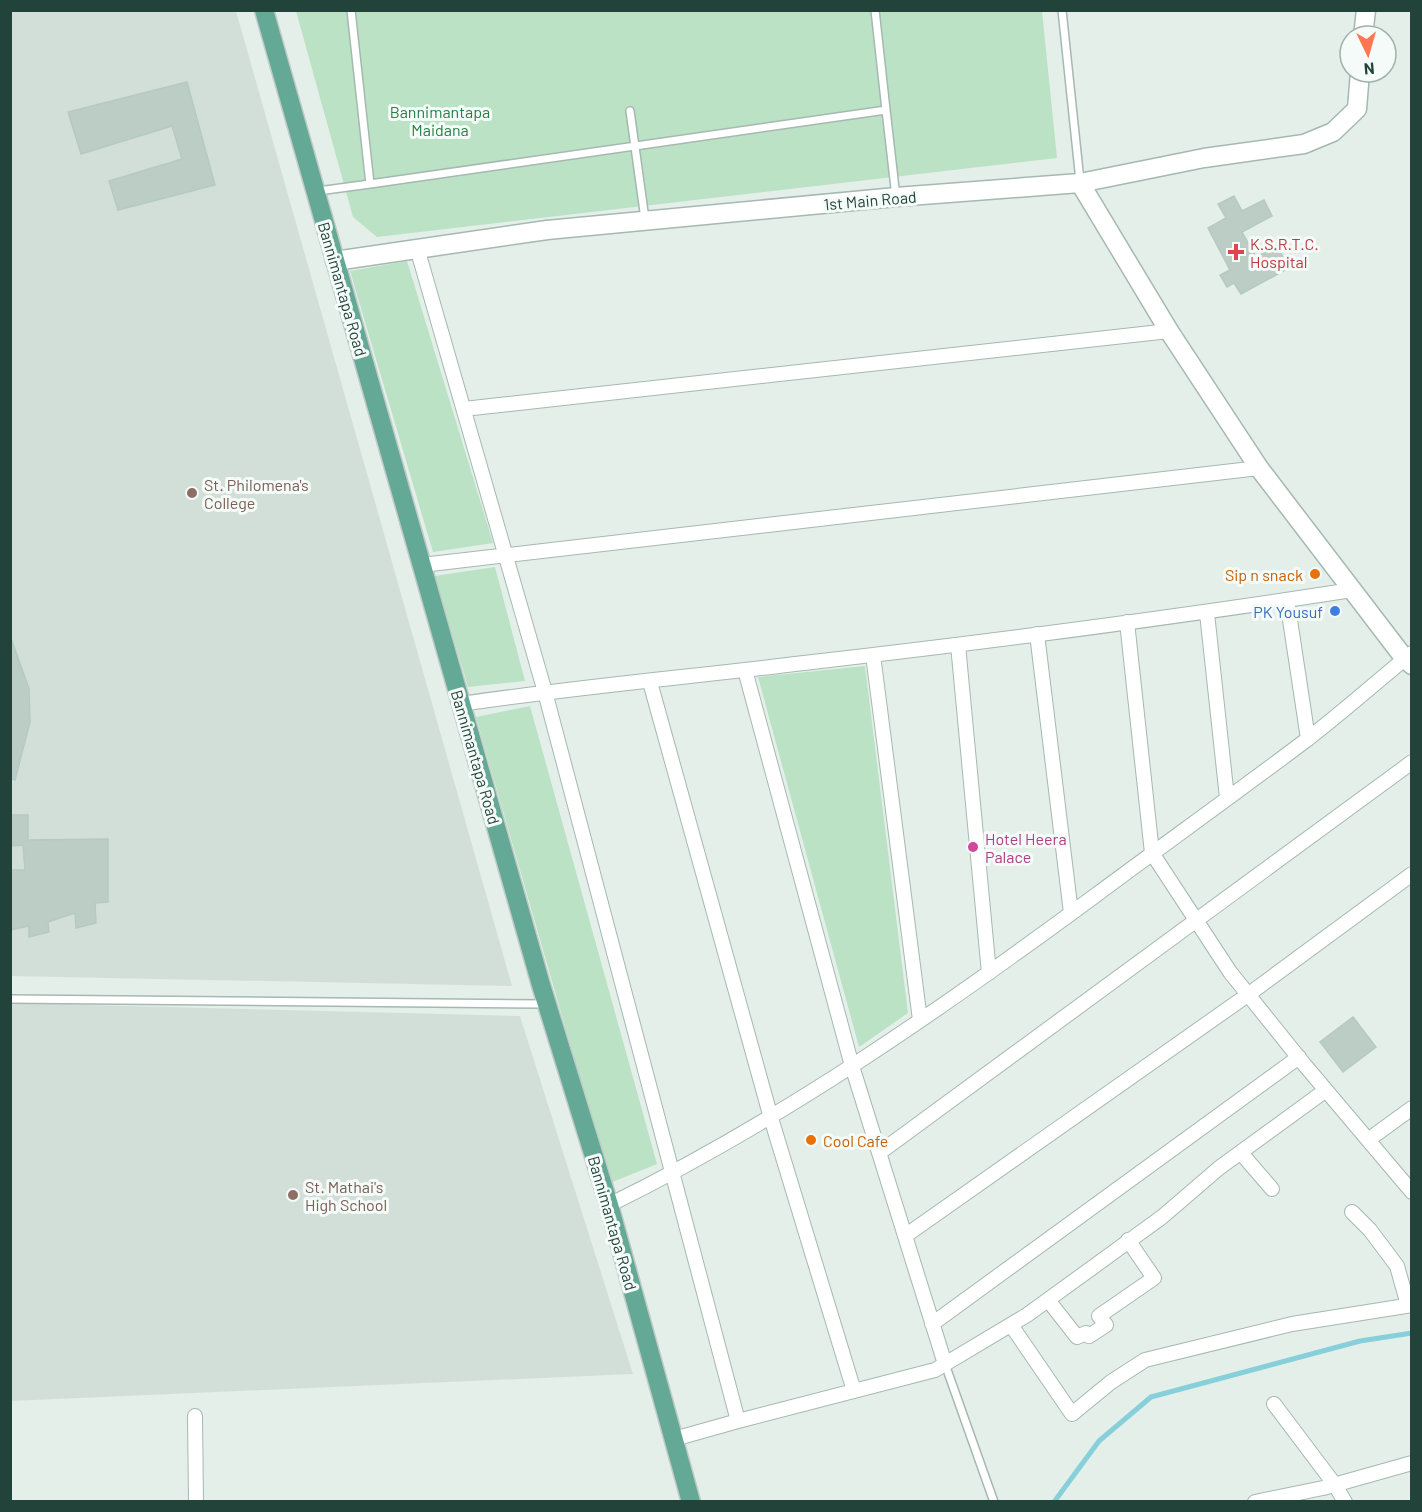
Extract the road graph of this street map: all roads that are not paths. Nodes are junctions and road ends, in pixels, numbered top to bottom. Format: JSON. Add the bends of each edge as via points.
{"nodes":[{"id":1,"x":264,"y":10,"type":"edge"},
{"id":2,"x":351,"y":10,"type":"edge"},
{"id":3,"x":875,"y":10,"type":"edge"},
{"id":4,"x":1062,"y":10,"type":"edge"},
{"id":5,"x":1359,"y":84,"type":"edge"},
{"id":6,"x":886,"y":110,"type":"junction"},
{"id":7,"x":630,"y":111,"type":"dead end"},
{"id":8,"x":634,"y":147,"type":"junction"},
{"id":9,"x":1080,"y":183,"type":"junction"},
{"id":10,"x":370,"y":184,"type":"junction"},
{"id":11,"x":315,"y":191,"type":"junction"},
{"id":12,"x":896,"y":197,"type":"junction"},
{"id":13,"x":645,"y":220,"type":"junction"},
{"id":14,"x":417,"y":248,"type":"junction"},
{"id":15,"x":335,"y":261,"type":"junction"},
{"id":16,"x":1169,"y":331,"type":"junction"},
{"id":17,"x":464,"y":409,"type":"junction"},
{"id":18,"x":1259,"y":468,"type":"junction"},
{"id":19,"x":506,"y":555,"type":"junction"},
{"id":20,"x":422,"y":565,"type":"junction"},
{"id":21,"x":1352,"y":590,"type":"junction"},
{"id":22,"x":1287,"y":600,"type":"junction"},
{"id":23,"x":1207,"y":613,"type":"junction"},
{"id":24,"x":1127,"y":622,"type":"junction"},
{"id":25,"x":1037,"y":634,"type":"junction"},
{"id":26,"x":958,"y":645,"type":"junction"},
{"id":27,"x":873,"y":655,"type":"junction"},
{"id":28,"x":1409,"y":659,"type":"edge"},
{"id":29,"x":745,"y":670,"type":"junction"},
{"id":30,"x":650,"y":682,"type":"junction"},
{"id":31,"x":545,"y":692,"type":"junction"},
{"id":32,"x":461,"y":704,"type":"junction"},
{"id":33,"x":1308,"y":739,"type":"junction"},
{"id":34,"x":1412,"y":762,"type":"edge"},
{"id":35,"x":1227,"y":798,"type":"junction"},
{"id":36,"x":1152,"y":853,"type":"junction"},
{"id":37,"x":1412,"y":874,"type":"edge"},
{"id":38,"x":1071,"y":914,"type":"junction"},
{"id":39,"x":1197,"y":921,"type":"junction"},
{"id":40,"x":989,"y":973,"type":"junction"},
{"id":41,"x":1249,"y":994,"type":"junction"},
{"id":42,"x":10,"y":999,"type":"edge"},
{"id":43,"x":547,"y":1004,"type":"junction"},
{"id":44,"x":920,"y":1020,"type":"junction"},
{"id":45,"x":1299,"y":1057,"type":"junction"},
{"id":46,"x":852,"y":1066,"type":"junction"},
{"id":47,"x":1326,"y":1090,"type":"junction"},
{"id":48,"x":1412,"y":1108,"type":"edge"},
{"id":49,"x":771,"y":1118,"type":"junction"},
{"id":50,"x":1368,"y":1140,"type":"junction"},
{"id":51,"x":879,"y":1153,"type":"junction"},
{"id":52,"x":1240,"y":1153,"type":"junction"},
{"id":53,"x":673,"y":1173,"type":"junction"},
{"id":54,"x":1272,"y":1189,"type":"dead end"},
{"id":55,"x":1412,"y":1192,"type":"edge"},
{"id":56,"x":609,"y":1205,"type":"junction"},
{"id":57,"x":1352,"y":1212,"type":"dead end"},
{"id":58,"x":905,"y":1236,"type":"junction"},
{"id":59,"x":1128,"y":1240,"type":"junction"},
{"id":60,"x":1047,"y":1300,"type":"junction"},
{"id":61,"x":1410,"y":1305,"type":"edge"},
{"id":62,"x":933,"y":1324,"type":"junction"},
{"id":63,"x":1011,"y":1325,"type":"junction"},
{"id":64,"x":945,"y":1364,"type":"junction"},
{"id":65,"x":854,"y":1391,"type":"junction"},
{"id":66,"x":1274,"y":1404,"type":"dead end"},
{"id":67,"x":195,"y":1416,"type":"dead end"},
{"id":68,"x":738,"y":1421,"type":"junction"},
{"id":69,"x":674,"y":1439,"type":"junction"},
{"id":70,"x":1412,"y":1463,"type":"edge"},
{"id":71,"x":1335,"y":1485,"type":"junction"},
{"id":72,"x":689,"y":1500,"type":"edge"},
{"id":73,"x":196,"y":1502,"type":"edge"},
{"id":74,"x":994,"y":1502,"type":"edge"},
{"id":75,"x":1255,"y":1502,"type":"edge"},
{"id":76,"x":1345,"y":1502,"type":"edge"}],
"edges":[{"from":1,"to":11,"type":"main road","name":"Bannimantapa Road"},
{"from":2,"to":10,"type":"lane"},
{"from":3,"to":6,"type":"lane"},
{"from":4,"to":9,"type":"lane"},
{"from":5,"to":9,"type":"street","name":"1st Main Road","via":[[1356,109],[1333,132],[1304,144],[1204,158]]},
{"from":6,"to":8,"type":"lane"},
{"from":6,"to":12,"type":"lane"},
{"from":7,"to":8,"type":"lane"},
{"from":8,"to":10,"type":"lane"},
{"from":8,"to":13,"type":"lane"},
{"from":9,"to":12,"type":"street","name":"1st Main Road"},
{"from":9,"to":16,"type":"street"},
{"from":10,"to":11,"type":"lane"},
{"from":11,"to":15,"type":"main road","name":"Bannimantapa Road"},
{"from":12,"to":13,"type":"street","name":"1st Main Road"},
{"from":13,"to":14,"type":"street","name":"1st Main Road"},
{"from":14,"to":15,"type":"street","name":"1st Main Road"},
{"from":14,"to":17,"type":"street"},
{"from":15,"to":20,"type":"main road","name":"Bannimantapa Road"},
{"from":16,"to":17,"type":"street"},
{"from":16,"to":18,"type":"street"},
{"from":17,"to":19,"type":"street"},
{"from":18,"to":19,"type":"street"},
{"from":18,"to":21,"type":"street"},
{"from":19,"to":20,"type":"street"},
{"from":19,"to":31,"type":"street"},
{"from":20,"to":32,"type":"main road","name":"Bannimantapa Road"},
{"from":21,"to":22,"type":"street"},
{"from":21,"to":28,"type":"street"},
{"from":22,"to":23,"type":"street"},
{"from":22,"to":33,"type":"street"},
{"from":23,"to":24,"type":"street"},
{"from":23,"to":35,"type":"street"},
{"from":24,"to":25,"type":"street"},
{"from":24,"to":36,"type":"street"},
{"from":25,"to":26,"type":"street"},
{"from":25,"to":38,"type":"street"},
{"from":26,"to":27,"type":"street"},
{"from":26,"to":40,"type":"street"},
{"from":27,"to":29,"type":"street"},
{"from":27,"to":44,"type":"street"},
{"from":28,"to":33,"type":"street"},
{"from":29,"to":30,"type":"street"},
{"from":29,"to":46,"type":"street"},
{"from":30,"to":31,"type":"street"},
{"from":30,"to":49,"type":"street"},
{"from":31,"to":32,"type":"street"},
{"from":31,"to":53,"type":"street"},
{"from":32,"to":43,"type":"main road","name":"Bannimantapa Road"},
{"from":33,"to":35,"type":"street"},
{"from":34,"to":39,"type":"street"},
{"from":35,"to":36,"type":"street"},
{"from":36,"to":38,"type":"street"},
{"from":36,"to":39,"type":"street"},
{"from":37,"to":41,"type":"street"},
{"from":38,"to":40,"type":"street"},
{"from":39,"to":41,"type":"street"},
{"from":39,"to":51,"type":"street"},
{"from":40,"to":44,"type":"street"},
{"from":41,"to":45,"type":"street"},
{"from":41,"to":58,"type":"street"},
{"from":42,"to":43,"type":"lane"},
{"from":43,"to":56,"type":"main road","name":"Bannimantapa Road"},
{"from":44,"to":46,"type":"street"},
{"from":45,"to":47,"type":"street"},
{"from":45,"to":62,"type":"street"},
{"from":46,"to":49,"type":"street"},
{"from":46,"to":51,"type":"street"},
{"from":47,"to":50,"type":"street"},
{"from":47,"to":52,"type":"street"},
{"from":48,"to":50,"type":"street"},
{"from":49,"to":53,"type":"street"},
{"from":49,"to":65,"type":"street"},
{"from":50,"to":55,"type":"street"},
{"from":51,"to":58,"type":"street"},
{"from":52,"to":54,"type":"street"},
{"from":52,"to":59,"type":"street"},
{"from":53,"to":56,"type":"street"},
{"from":53,"to":68,"type":"street"},
{"from":56,"to":69,"type":"main road","name":"Bannimantapa Road"},
{"from":57,"to":61,"type":"street","via":[[1397,1266]]},
{"from":58,"to":62,"type":"street"},
{"from":59,"to":60,"type":"street"},
{"from":59,"to":60,"type":"street","via":[[1154,1278],[1099,1317],[1106,1325],[1089,1336],[1086,1333],[1077,1337]]},
{"from":60,"to":63,"type":"street"},
{"from":61,"to":63,"type":"street","via":[[1292,1324],[1145,1360],[1072,1414]]},
{"from":62,"to":64,"type":"street"},
{"from":63,"to":64,"type":"street"},
{"from":64,"to":65,"type":"street"},
{"from":64,"to":74,"type":"lane"},
{"from":65,"to":68,"type":"street"},
{"from":66,"to":71,"type":"street"},
{"from":67,"to":73,"type":"street"},
{"from":68,"to":69,"type":"street"},
{"from":69,"to":72,"type":"main road","name":"Bannimantapa Road"},
{"from":70,"to":71,"type":"street"},
{"from":71,"to":75,"type":"street"},
{"from":71,"to":76,"type":"street"}]}
